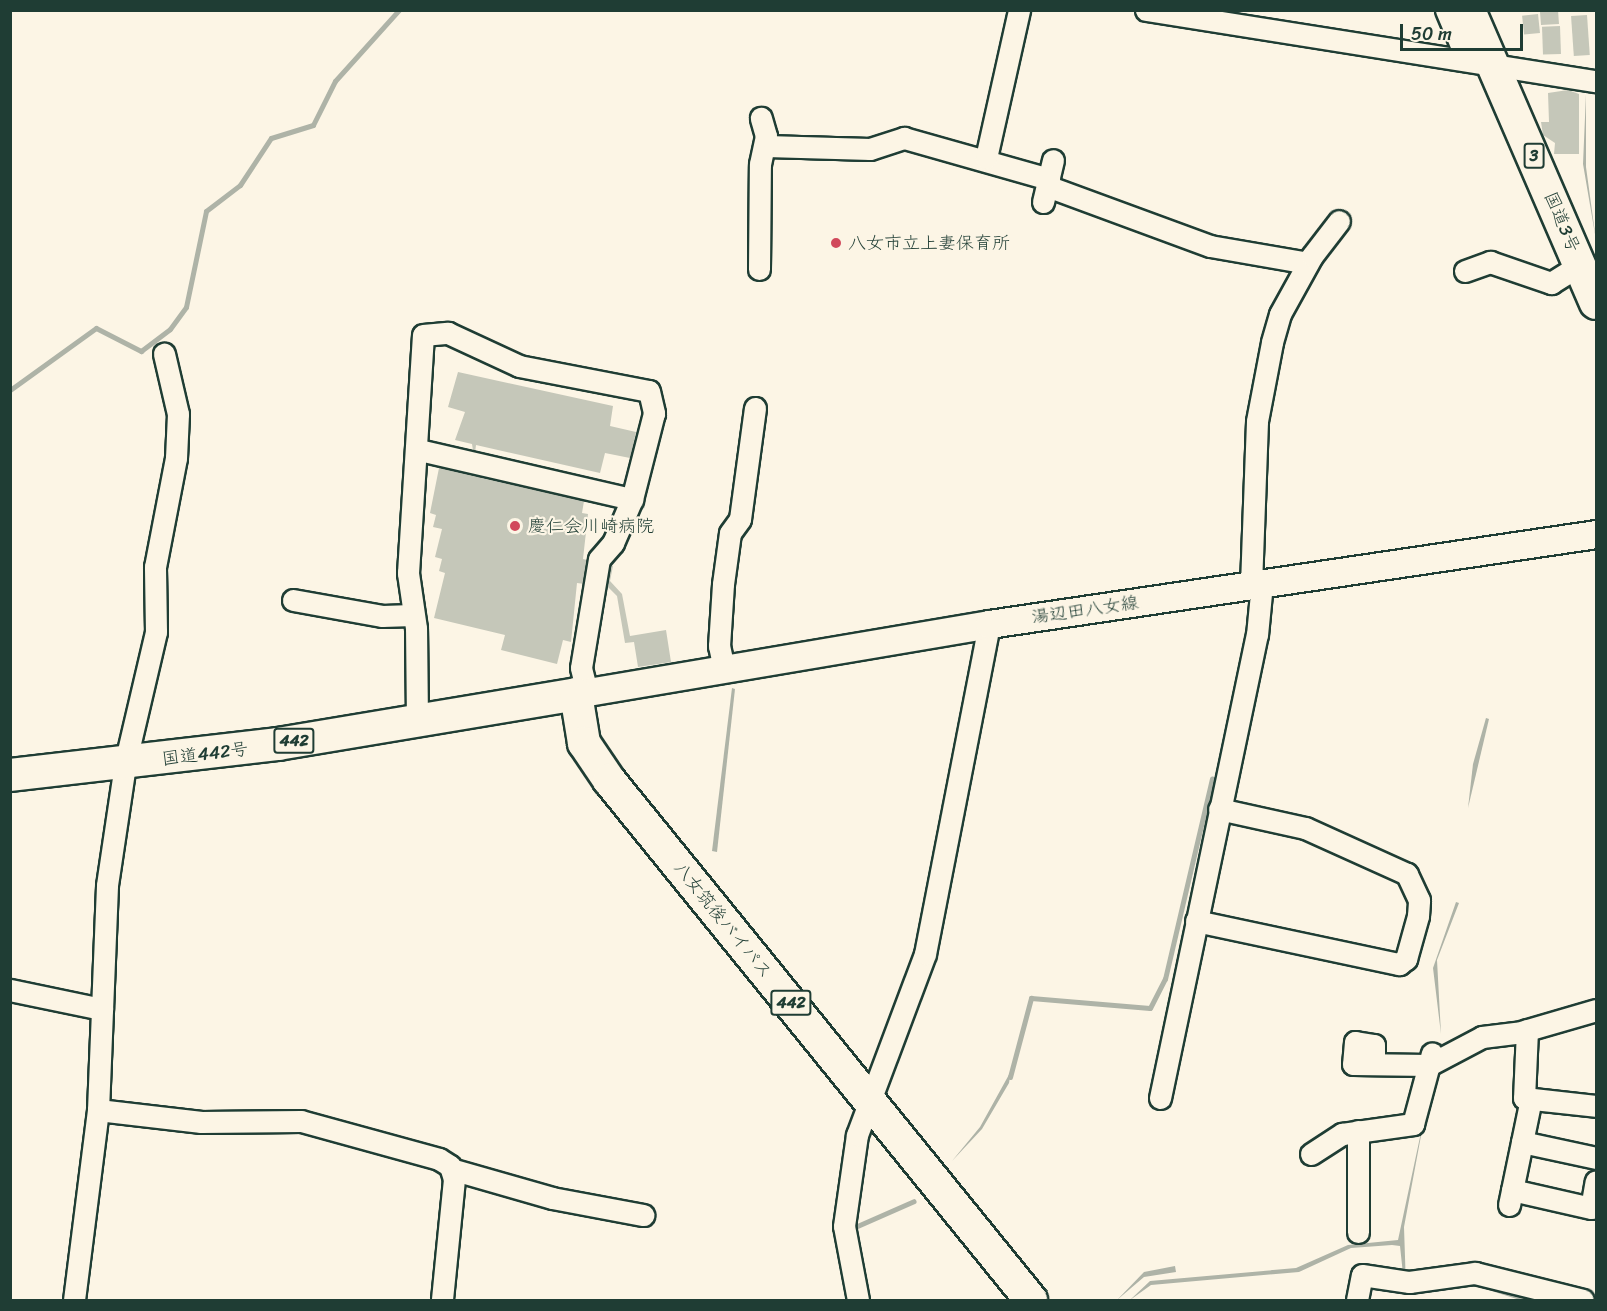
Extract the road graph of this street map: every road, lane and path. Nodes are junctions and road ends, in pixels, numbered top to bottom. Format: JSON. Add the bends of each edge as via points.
{"nodes":[{"id":1,"x":1019,"y":10,"type":"edge"},
{"id":2,"x":1146,"y":10,"type":"edge"},
{"id":3,"x":1446,"y":10,"type":"edge"},
{"id":4,"x":1469,"y":10,"type":"edge"},
{"id":5,"x":1480,"y":62,"type":"junction"},
{"id":6,"x":1596,"y":81,"type":"edge"},
{"id":7,"x":761,"y":118,"type":"dead end"},
{"id":8,"x":766,"y":146,"type":"junction"},
{"id":9,"x":986,"y":158,"type":"junction"},
{"id":10,"x":1339,"y":221,"type":"dead end"},
{"id":11,"x":1308,"y":263,"type":"junction"},
{"id":12,"x":1580,"y":265,"type":"junction"},
{"id":13,"x":759,"y":268,"type":"dead end"},
{"id":14,"x":1465,"y":271,"type":"dead end"},
{"id":15,"x":1596,"y":303,"type":"edge"},
{"id":16,"x":164,"y":354,"type":"dead end"},
{"id":17,"x":755,"y":408,"type":"dead end"},
{"id":18,"x":419,"y":450,"type":"junction"},
{"id":19,"x":632,"y":499,"type":"junction"},
{"id":20,"x":1596,"y":534,"type":"edge"},
{"id":21,"x":1256,"y":584,"type":"junction"},
{"id":22,"x":293,"y":600,"type":"dead end"},
{"id":23,"x":413,"y":615,"type":"junction"},
{"id":24,"x":989,"y":624,"type":"junction"},
{"id":25,"x":724,"y":669,"type":"junction"},
{"id":26,"x":581,"y":693,"type":"junction"},
{"id":27,"x":417,"y":721,"type":"junction"},
{"id":28,"x":125,"y":764,"type":"junction"},
{"id":29,"x":10,"y":775,"type":"edge"},
{"id":30,"x":1219,"y":809,"type":"junction"},
{"id":31,"x":1196,"y":921,"type":"junction"},
{"id":32,"x":10,"y":990,"type":"edge"},
{"id":33,"x":102,"y":1009,"type":"junction"},
{"id":34,"x":1596,"y":1010,"type":"edge"},
{"id":35,"x":1527,"y":1030,"type":"junction"},
{"id":36,"x":1431,"y":1058,"type":"junction"},
{"id":37,"x":1374,"y":1064,"type":"dead end"},
{"id":38,"x":868,"y":1098,"type":"junction"},
{"id":39,"x":1160,"y":1098,"type":"dead end"},
{"id":40,"x":1531,"y":1099,"type":"junction"},
{"id":41,"x":1596,"y":1106,"type":"edge"},
{"id":42,"x":98,"y":1110,"type":"junction"},
{"id":43,"x":1358,"y":1131,"type":"junction"},
{"id":44,"x":1522,"y":1142,"type":"junction"},
{"id":45,"x":1311,"y":1154,"type":"dead end"},
{"id":46,"x":1596,"y":1158,"type":"edge"},
{"id":47,"x":451,"y":1169,"type":"junction"},
{"id":48,"x":1596,"y":1181,"type":"edge"},
{"id":49,"x":643,"y":1215,"type":"dead end"},
{"id":50,"x":1358,"y":1232,"type":"dead end"},
{"id":51,"x":75,"y":1300,"type":"edge"},
{"id":52,"x":442,"y":1300,"type":"edge"},
{"id":53,"x":858,"y":1300,"type":"edge"},
{"id":54,"x":1031,"y":1300,"type":"edge"},
{"id":55,"x":1357,"y":1300,"type":"edge"},
{"id":56,"x":1583,"y":1300,"type":"edge"}],
"edges":[{"from":1,"to":9,"type":"street"},
{"from":2,"to":5,"type":"street"},
{"from":3,"to":5,"type":"street"},
{"from":4,"to":5,"type":"highway","name":"国道3号","number":"3"},
{"from":5,"to":6,"type":"street"},
{"from":5,"to":12,"type":"highway","name":"国道3号","number":"3"},
{"from":7,"to":8,"type":"street"},
{"from":8,"to":9,"type":"street","via":[[870,149],[904,138]]},
{"from":8,"to":13,"type":"street","via":[[759,164]]},
{"from":9,"to":11,"type":"street","via":[[1210,246]]},
{"from":10,"to":11,"type":"street"},
{"from":11,"to":21,"type":"street","via":[[1280,314],[1257,421]]},
{"from":12,"to":14,"type":"street","via":[[1551,283],[1490,262]]},
{"from":12,"to":15,"type":"highway","name":"国道3号","number":"3"},
{"from":16,"to":28,"type":"street","via":[[178,414],[176,458],[155,567],[156,632]]},
{"from":17,"to":25,"type":"street","via":[[742,509],[730,533],[723,584],[719,646]]},
{"from":18,"to":19,"type":"street"},
{"from":18,"to":19,"type":"street","via":[[423,335],[448,333],[519,366],[650,391],[654,413]]},
{"from":18,"to":23,"type":"street","via":[[408,573]]},
{"from":19,"to":26,"type":"street","via":[[614,543],[599,559],[581,668]]},
{"from":20,"to":21,"type":"main road","name":"湯辺田八女線"},
{"from":21,"to":24,"type":"main road","name":"湯辺田八女線"},
{"from":21,"to":30,"type":"street","via":[[1257,635]]},
{"from":22,"to":23,"type":"street","via":[[382,616]]},
{"from":23,"to":27,"type":"street"},
{"from":24,"to":25,"type":"main road","name":"湯辺田八女線"},
{"from":24,"to":38,"type":"street","via":[[925,954]]},
{"from":25,"to":26,"type":"main road","name":"湯辺田八女線"},
{"from":26,"to":27,"type":"highway","name":"国道442号","number":"442"},
{"from":26,"to":38,"type":"highway","name":"八女筑後バイパス","number":"442","via":[[584,743],[609,780]]},
{"from":27,"to":28,"type":"highway","name":"国道442号","number":"442"},
{"from":28,"to":29,"type":"highway","name":"国道442号","number":"442"},
{"from":28,"to":33,"type":"street","via":[[106,885]]},
{"from":30,"to":31,"type":"street"},
{"from":30,"to":31,"type":"street","via":[[1305,828],[1407,874],[1419,900],[1418,916],[1406,959],[1399,964]]},
{"from":31,"to":39,"type":"street"},
{"from":32,"to":33,"type":"street"},
{"from":33,"to":42,"type":"street"},
{"from":34,"to":35,"type":"street"},
{"from":35,"to":36,"type":"street","via":[[1482,1037]]},
{"from":35,"to":40,"type":"street","via":[[1524,1098]]},
{"from":36,"to":37,"type":"street"},
{"from":36,"to":43,"type":"street","via":[[1413,1124]]},
{"from":38,"to":53,"type":"street","via":[[857,1135],[844,1226]]},
{"from":38,"to":54,"type":"highway","name":"八女筑後バイパス","number":"442"},
{"from":40,"to":41,"type":"street"},
{"from":40,"to":44,"type":"street"},
{"from":42,"to":47,"type":"street","via":[[201,1122],[302,1122],[439,1159]]},
{"from":42,"to":51,"type":"street"},
{"from":43,"to":45,"type":"street","via":[[1342,1134]]},
{"from":43,"to":50,"type":"street"},
{"from":44,"to":46,"type":"street"},
{"from":44,"to":48,"type":"street","via":[[1510,1197],[1586,1214]]},
{"from":47,"to":49,"type":"street","via":[[552,1198]]},
{"from":47,"to":52,"type":"street"},
{"from":55,"to":56,"type":"street","via":[[1362,1275],[1409,1282],[1475,1273]]}]}
